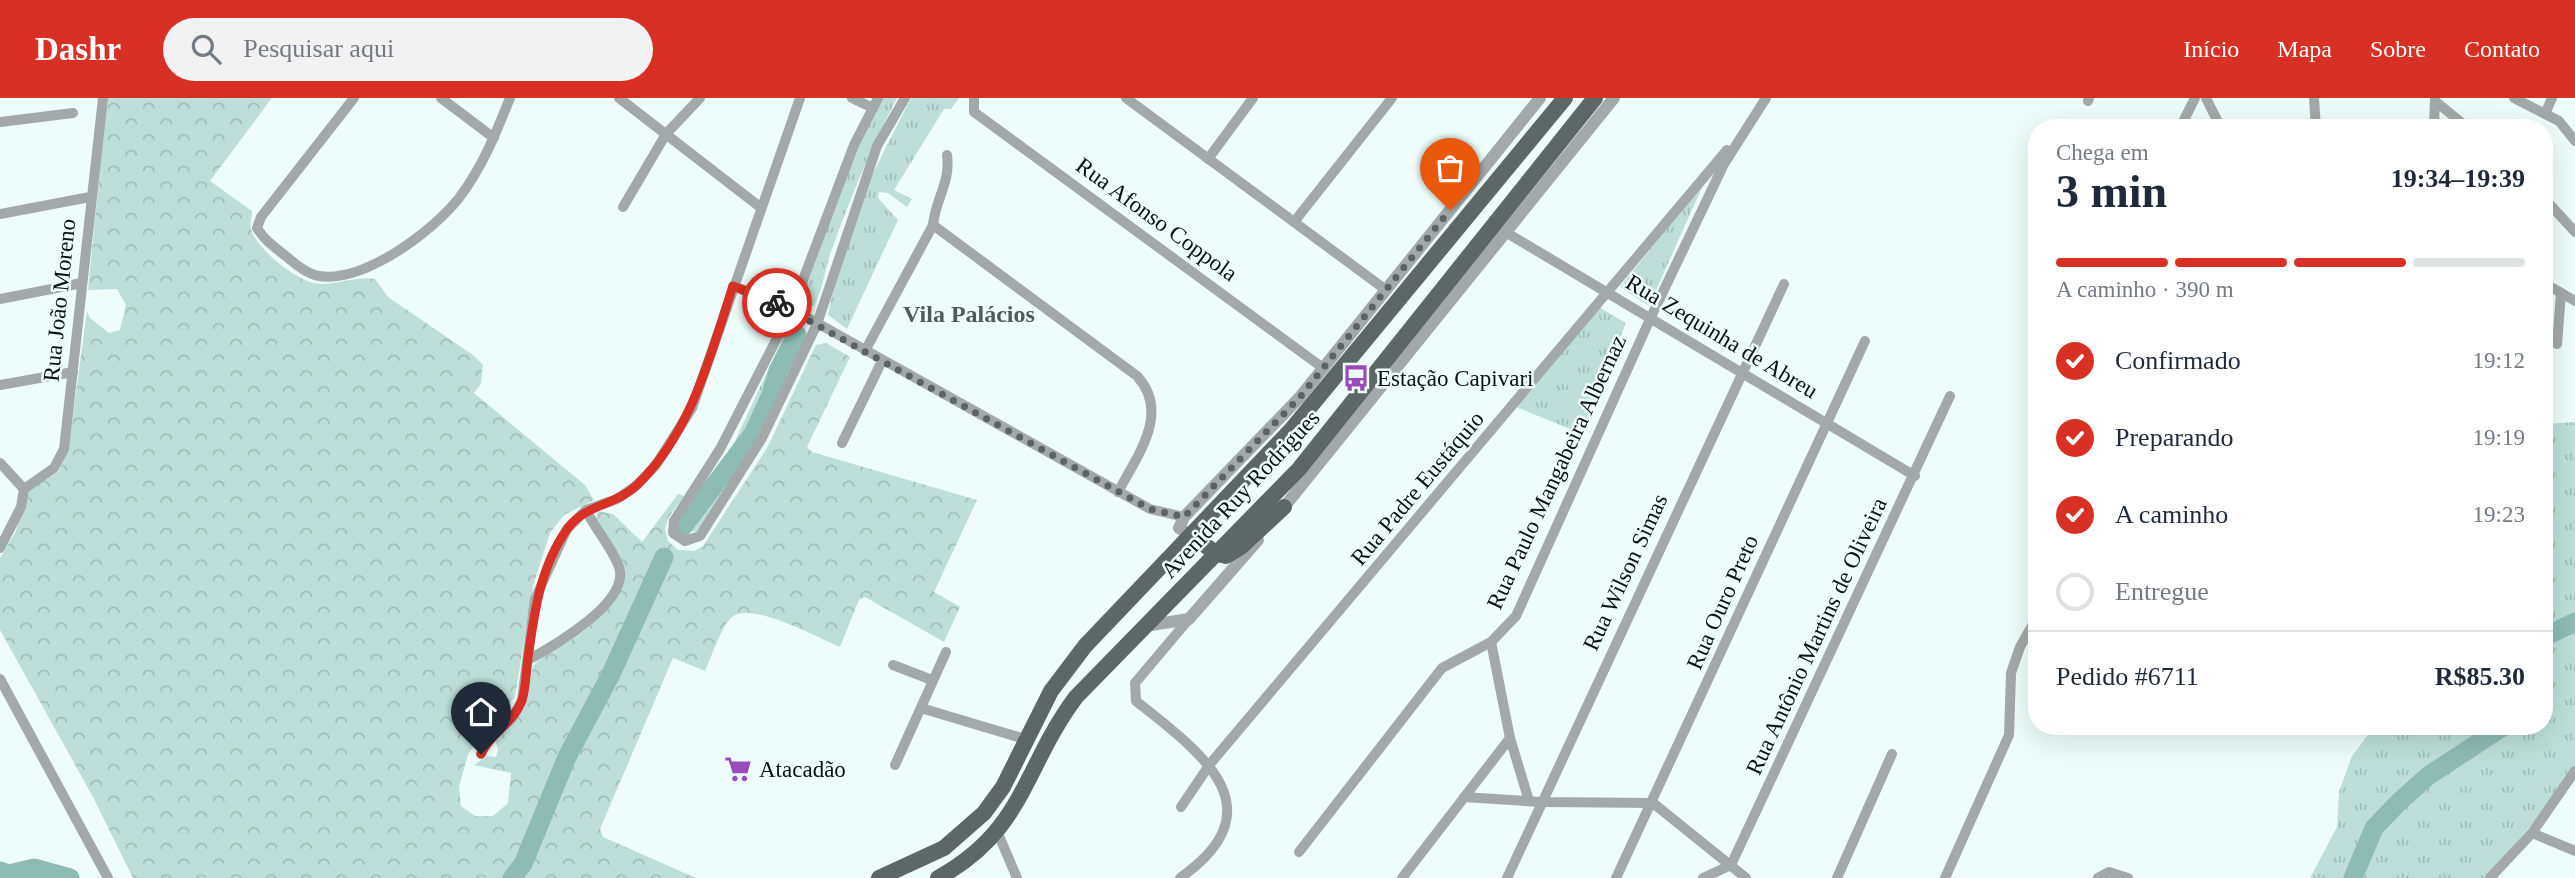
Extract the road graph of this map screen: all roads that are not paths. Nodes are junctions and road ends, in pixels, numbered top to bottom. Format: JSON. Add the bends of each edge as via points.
{"nodes":[{"id":1,"x":103,"y":98,"type":"edge"},
{"id":2,"x":354,"y":98,"type":"edge"},
{"id":3,"x":441,"y":98,"type":"edge"},
{"id":4,"x":510,"y":98,"type":"edge"},
{"id":5,"x":619,"y":98,"type":"edge"},
{"id":6,"x":700,"y":98,"type":"edge"},
{"id":7,"x":800,"y":98,"type":"edge"},
{"id":8,"x":852,"y":98,"type":"edge"},
{"id":9,"x":905,"y":98,"type":"edge"},
{"id":10,"x":1126,"y":98,"type":"edge"},
{"id":11,"x":1253,"y":98,"type":"edge"},
{"id":12,"x":1392,"y":98,"type":"edge"},
{"id":13,"x":1540,"y":98,"type":"edge"},
{"id":14,"x":1565,"y":98,"type":"edge"},
{"id":15,"x":1595,"y":98,"type":"edge"},
{"id":16,"x":1614,"y":98,"type":"edge"},
{"id":17,"x":1766,"y":98,"type":"edge"},
{"id":18,"x":2195,"y":98,"type":"edge"},
{"id":19,"x":2206,"y":98,"type":"edge"},
{"id":20,"x":2314,"y":98,"type":"edge"},
{"id":21,"x":2514,"y":98,"type":"edge"},
{"id":22,"x":2552,"y":98,"type":"edge"},
{"id":23,"x":973,"y":100,"type":"edge"},
{"id":24,"x":2435,"y":100,"type":"edge"},
{"id":25,"x":876,"y":103,"type":"edge"},
{"id":26,"x":73,"y":113,"type":"dead end"},
{"id":27,"x":2545,"y":114,"type":"junction"},
{"id":28,"x":2184,"y":119,"type":"edge"},
{"id":29,"x":2216,"y":119,"type":"edge"},
{"id":30,"x":2315,"y":119,"type":"edge"},
{"id":31,"x":2434,"y":119,"type":"edge"},
{"id":32,"x":2457,"y":119,"type":"edge"},
{"id":33,"x":0,"y":122,"type":"edge"},
{"id":34,"x":1742,"y":132,"type":"junction"},
{"id":35,"x":666,"y":134,"type":"junction"},
{"id":36,"x":494,"y":138,"type":"junction"},
{"id":37,"x":2575,"y":141,"type":"edge"},
{"id":38,"x":947,"y":155,"type":"dead end"},
{"id":39,"x":1208,"y":159,"type":"junction"},
{"id":40,"x":90,"y":197,"type":"junction"},
{"id":41,"x":760,"y":206,"type":"junction"},
{"id":42,"x":624,"y":207,"type":"dead end"},
{"id":43,"x":2553,"y":208,"type":"edge"},
{"id":44,"x":0,"y":214,"type":"edge"},
{"id":45,"x":1294,"y":222,"type":"junction"},
{"id":46,"x":933,"y":225,"type":"junction"},
{"id":47,"x":2575,"y":232,"type":"edge"},
{"id":48,"x":1507,"y":233,"type":"junction"},
{"id":49,"x":82,"y":283,"type":"junction"},
{"id":50,"x":1784,"y":284,"type":"dead end"},
{"id":51,"x":733,"y":286,"type":"junction"},
{"id":52,"x":2553,"y":288,"type":"edge"},
{"id":53,"x":1386,"y":290,"type":"junction"},
{"id":54,"x":1609,"y":291,"type":"junction"},
{"id":55,"x":2561,"y":293,"type":"junction"},
{"id":56,"x":0,"y":299,"type":"edge"},
{"id":57,"x":2575,"y":300,"type":"edge"},
{"id":58,"x":792,"y":309,"type":"junction"},
{"id":59,"x":1651,"y":317,"type":"junction"},
{"id":60,"x":817,"y":324,"type":"junction"},
{"id":61,"x":1865,"y":341,"type":"dead end"},
{"id":62,"x":2557,"y":344,"type":"dead end"},
{"id":63,"x":865,"y":351,"type":"junction"},
{"id":64,"x":882,"y":361,"type":"junction"},
{"id":65,"x":1323,"y":368,"type":"junction"},
{"id":66,"x":73,"y":372,"type":"junction"},
{"id":67,"x":1741,"y":375,"type":"junction"},
{"id":68,"x":0,"y":385,"type":"edge"},
{"id":69,"x":1950,"y":396,"type":"dead end"},
{"id":70,"x":1828,"y":426,"type":"junction"},
{"id":71,"x":842,"y":443,"type":"dead end"},
{"id":72,"x":0,"y":463,"type":"edge"},
{"id":73,"x":1915,"y":476,"type":"junction"},
{"id":74,"x":24,"y":489,"type":"junction"},
{"id":75,"x":1118,"y":492,"type":"junction"},
{"id":76,"x":1284,"y":507,"type":"junction"},
{"id":77,"x":586,"y":510,"type":"junction"},
{"id":78,"x":1185,"y":527,"type":"junction"},
{"id":79,"x":0,"y":548,"type":"edge"},
{"id":80,"x":1217,"y":554,"type":"junction"},
{"id":81,"x":1189,"y":619,"type":"junction"},
{"id":82,"x":1145,"y":626,"type":"junction"},
{"id":83,"x":2028,"y":636,"type":"edge"},
{"id":84,"x":1491,"y":642,"type":"junction"},
{"id":85,"x":946,"y":652,"type":"dead end"},
{"id":86,"x":528,"y":660,"type":"junction"},
{"id":87,"x":893,"y":665,"type":"dead end"},
{"id":88,"x":0,"y":679,"type":"edge"},
{"id":89,"x":932,"y":680,"type":"junction"},
{"id":90,"x":921,"y":709,"type":"junction"},
{"id":91,"x":1510,"y":738,"type":"junction"},
{"id":92,"x":1025,"y":739,"type":"junction"},
{"id":93,"x":481,"y":754,"type":"dead end"},
{"id":94,"x":1892,"y":754,"type":"dead end"},
{"id":95,"x":1210,"y":764,"type":"junction"},
{"id":96,"x":895,"y":765,"type":"dead end"},
{"id":97,"x":2575,"y":771,"type":"edge"},
{"id":98,"x":1464,"y":797,"type":"junction"},
{"id":99,"x":1534,"y":801,"type":"junction"},
{"id":100,"x":1653,"y":803,"type":"junction"},
{"id":101,"x":1181,"y":807,"type":"dead end"},
{"id":102,"x":997,"y":831,"type":"junction"},
{"id":103,"x":2532,"y":832,"type":"junction"},
{"id":104,"x":2575,"y":851,"type":"edge"},
{"id":105,"x":1299,"y":852,"type":"dead end"},
{"id":106,"x":1731,"y":865,"type":"junction"},
{"id":107,"x":108,"y":878,"type":"edge"},
{"id":108,"x":879,"y":878,"type":"edge"},
{"id":109,"x":938,"y":878,"type":"edge"},
{"id":110,"x":1017,"y":878,"type":"edge"},
{"id":111,"x":1180,"y":878,"type":"edge"},
{"id":112,"x":1402,"y":878,"type":"edge"},
{"id":113,"x":1507,"y":878,"type":"edge"},
{"id":114,"x":1616,"y":878,"type":"edge"},
{"id":115,"x":1703,"y":878,"type":"edge"},
{"id":116,"x":1746,"y":878,"type":"edge"},
{"id":117,"x":1837,"y":878,"type":"edge"},
{"id":118,"x":1945,"y":878,"type":"edge"},
{"id":119,"x":2098,"y":878,"type":"edge"},
{"id":120,"x":2128,"y":878,"type":"edge"},
{"id":121,"x":2490,"y":878,"type":"edge"}],
"edges":[{"from":1,"to":40,"type":"street","name":"Rua João Moreno"},
{"from":2,"to":36,"type":"street","via":[[257,228],[264,239],[310,274],[339,277],[374,265],[432,224],[458,199]]},
{"from":3,"to":36,"type":"street"},
{"from":4,"to":36,"type":"street"},
{"from":5,"to":35,"type":"street"},
{"from":6,"to":35,"type":"street"},
{"from":7,"to":41,"type":"street"},
{"from":8,"to":25,"type":"street"},
{"from":9,"to":60,"type":"street","via":[[877,146]]},
{"from":10,"to":39,"type":"street"},
{"from":11,"to":39,"type":"street"},
{"from":12,"to":45,"type":"street"},
{"from":13,"to":53,"type":"street"},
{"from":14,"to":78,"type":"main road","name":"Avenida Ruy Rodrigues","via":[[1307,412]]},
{"from":15,"to":80,"type":"main road","name":"Avenida Ruy Rodrigues","via":[[1335,427]]},
{"from":16,"to":48,"type":"street"},
{"from":17,"to":34,"type":"street","name":"Rua Paulo Mangabeira Albernaz"},
{"from":18,"to":28,"type":"street"},
{"from":19,"to":29,"type":"street"},
{"from":20,"to":30,"type":"street"},
{"from":21,"to":27,"type":"street"},
{"from":22,"to":27,"type":"street"},
{"from":23,"to":65,"type":"street","name":"Rua Afonso Coppola","via":[[974,112]]},
{"from":24,"to":31,"type":"street"},
{"from":24,"to":32,"type":"street"},
{"from":25,"to":58,"type":"street","via":[[855,145]]},
{"from":26,"to":33,"type":"street"},
{"from":27,"to":37,"type":"street","via":[[2559,121]]},
{"from":34,"to":54,"type":"street","name":"Rua Padre Eustáquio"},
{"from":34,"to":59,"type":"street","name":"Rua Paulo Mangabeira Albernaz"},
{"from":35,"to":41,"type":"street"},
{"from":35,"to":42,"type":"street"},
{"from":38,"to":46,"type":"street","via":[[947,182],[934,209]]},
{"from":39,"to":45,"type":"street"},
{"from":40,"to":44,"type":"street"},
{"from":40,"to":49,"type":"street","name":"Rua João Moreno"},
{"from":41,"to":51,"type":"street"},
{"from":43,"to":47,"type":"street"},
{"from":45,"to":53,"type":"street"},
{"from":46,"to":63,"type":"street"},
{"from":46,"to":75,"type":"street","via":[[1148,387],[1152,429]]},
{"from":48,"to":54,"type":"street","name":"Rua Zequinha de Abreu"},
{"from":48,"to":76,"type":"street"},
{"from":49,"to":56,"type":"street"},
{"from":49,"to":66,"type":"street","name":"Rua João Moreno"},
{"from":50,"to":67,"type":"street","name":"Rua Wilson Simas"},
{"from":51,"to":58,"type":"street"},
{"from":51,"to":77,"type":"street","via":[[692,408],[656,465],[617,499]]},
{"from":52,"to":55,"type":"street"},
{"from":53,"to":65,"type":"street"},
{"from":54,"to":59,"type":"street","name":"Rua Zequinha de Abreu"},
{"from":54,"to":95,"type":"street","name":"Rua Padre Eustáquio"},
{"from":55,"to":57,"type":"street"},
{"from":55,"to":62,"type":"street"},
{"from":58,"to":60,"type":"street"},
{"from":58,"to":60,"type":"street","via":[[720,449],[674,521],[673,533],[685,541],[700,536],[762,438]]},
{"from":59,"to":67,"type":"street","name":"Rua Zequinha de Abreu"},
{"from":59,"to":84,"type":"street","name":"Rua Paulo Mangabeira Albernaz","via":[[1516,616]]},
{"from":60,"to":63,"type":"street"},
{"from":61,"to":70,"type":"street","name":"Rua Ouro Preto"},
{"from":63,"to":64,"type":"street"},
{"from":64,"to":71,"type":"street"},
{"from":64,"to":75,"type":"street"},
{"from":65,"to":78,"type":"street"},
{"from":66,"to":68,"type":"street"},
{"from":66,"to":74,"type":"street","name":"Rua João Moreno","via":[[64,449],[54,468]]},
{"from":67,"to":70,"type":"street","name":"Rua Zequinha de Abreu"},
{"from":67,"to":99,"type":"street","name":"Rua Wilson Simas"},
{"from":69,"to":73,"type":"street","name":"Rua Antônio Martins de Oliveira"},
{"from":70,"to":73,"type":"street","name":"Rua Zequinha de Abreu"},
{"from":70,"to":100,"type":"street","name":"Rua Ouro Preto"},
{"from":72,"to":74,"type":"street"},
{"from":73,"to":106,"type":"street","name":"Rua Antônio Martins de Oliveira"},
{"from":74,"to":79,"type":"street","via":[[21,507]]},
{"from":75,"to":78,"type":"street"},
{"from":76,"to":80,"type":"main road","via":[[1241,547],[1226,556]]},
{"from":76,"to":81,"type":"street"},
{"from":77,"to":86,"type":"street","via":[[567,529],[536,599]]},
{"from":77,"to":86,"type":"street","via":[[620,569],[618,582],[583,627]]},
{"from":78,"to":80,"type":"main road"},
{"from":78,"to":92,"type":"main road","name":"Avenida Ruy Rodrigues","via":[[1051,691]]},
{"from":80,"to":82,"type":"main road","name":"Avenida Ruy Rodrigues"},
{"from":81,"to":82,"type":"street"},
{"from":81,"to":95,"type":"street","via":[[1135,683],[1134,692],[1136,701]]},
{"from":82,"to":102,"type":"main road","name":"Avenida Ruy Rodrigues","via":[[1064,713],[1020,799]]},
{"from":83,"to":118,"type":"street","via":[[2011,673],[2009,735]]},
{"from":84,"to":91,"type":"street"},
{"from":84,"to":105,"type":"street","name":"Rua Paulo Mangabeira Albernaz","via":[[1442,668]]},
{"from":85,"to":89,"type":"street"},
{"from":86,"to":93,"type":"street","via":[[522,700]]},
{"from":87,"to":89,"type":"street"},
{"from":88,"to":107,"type":"street"},
{"from":89,"to":90,"type":"street"},
{"from":90,"to":92,"type":"street"},
{"from":90,"to":96,"type":"street"},
{"from":91,"to":98,"type":"street"},
{"from":91,"to":99,"type":"street"},
{"from":92,"to":108,"type":"main road","name":"Avenida Ruy Rodrigues","via":[[1003,787],[972,826],[944,848]]},
{"from":94,"to":117,"type":"street"},
{"from":95,"to":101,"type":"street","name":"Rua Padre Eustáquio"},
{"from":95,"to":111,"type":"street","via":[[1224,786],[1228,812],[1218,841]]},
{"from":97,"to":103,"type":"street"},
{"from":98,"to":99,"type":"street"},
{"from":98,"to":112,"type":"street"},
{"from":99,"to":100,"type":"street"},
{"from":99,"to":113,"type":"street","name":"Rua Wilson Simas"},
{"from":100,"to":106,"type":"street"},
{"from":100,"to":114,"type":"street","name":"Rua Ouro Preto"},
{"from":102,"to":109,"type":"main road","name":"Avenida Ruy Rodrigues"},
{"from":102,"to":110,"type":"street"},
{"from":103,"to":104,"type":"street"},
{"from":103,"to":121,"type":"street"},
{"from":106,"to":115,"type":"street"},
{"from":106,"to":116,"type":"street"},
{"from":119,"to":120,"type":"street","via":[[2109,872]]}]}
